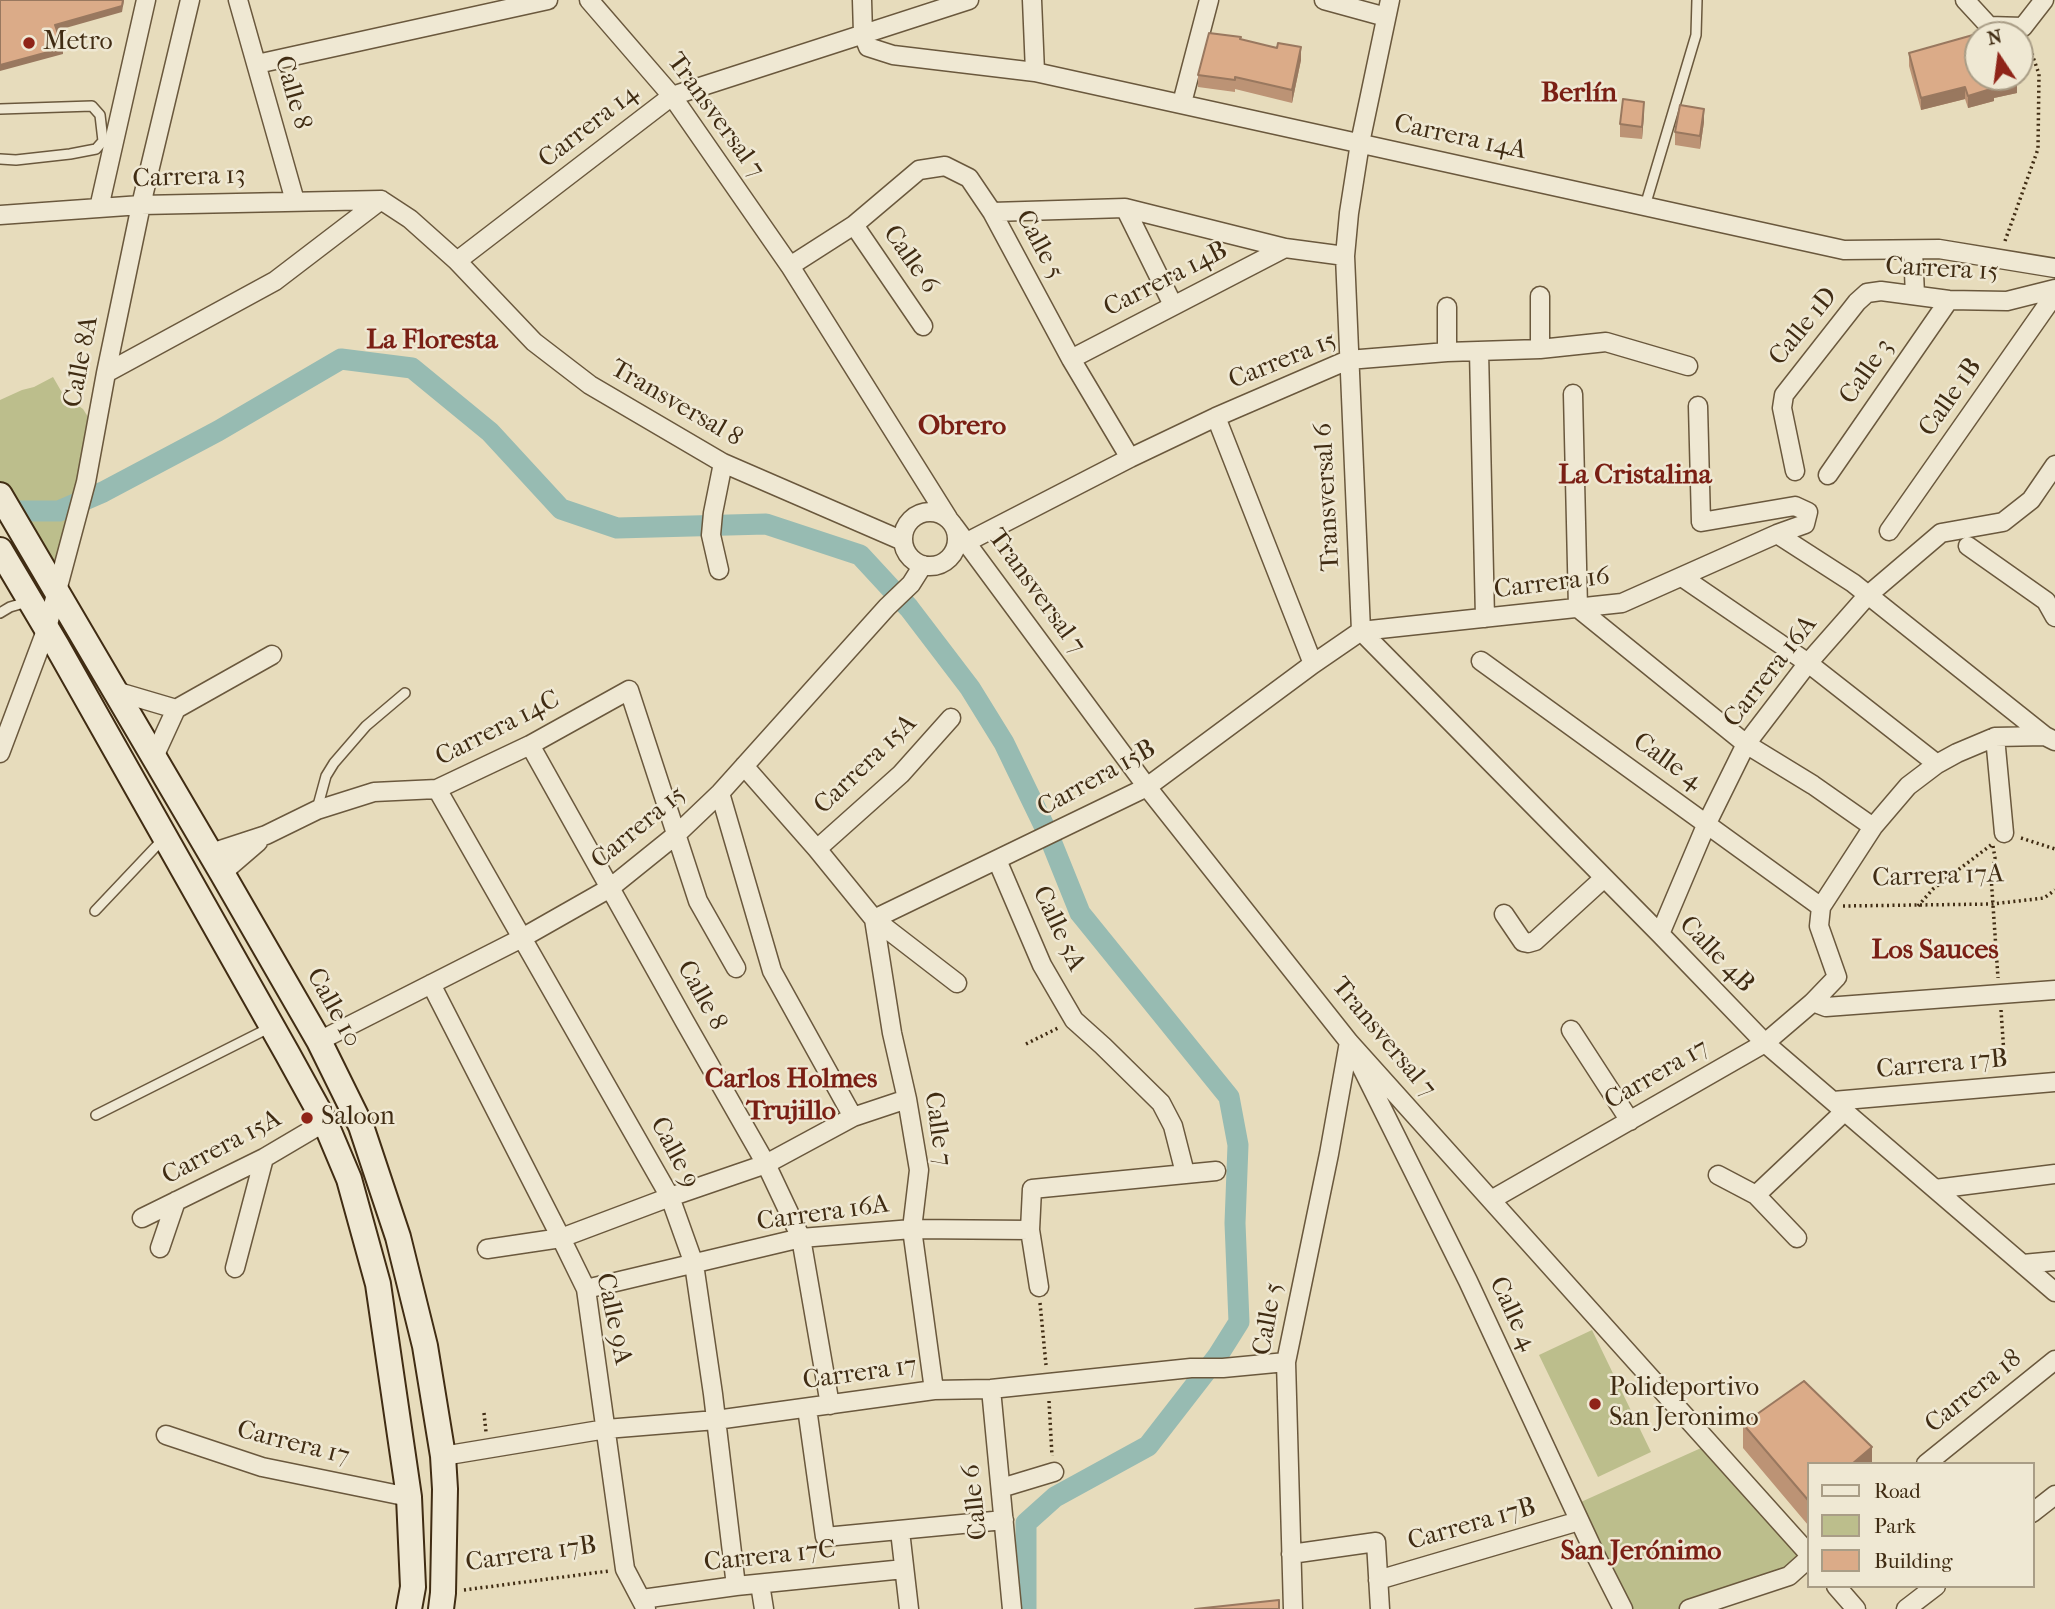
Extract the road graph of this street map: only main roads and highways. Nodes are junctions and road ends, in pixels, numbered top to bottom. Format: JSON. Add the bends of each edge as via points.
{"nodes":[{"id":1,"x":0,"y":495,"type":"edge"},
{"id":2,"x":3,"y":560,"type":"edge"},
{"id":3,"x":442,"y":1601,"type":"edge"},
{"id":4,"x":409,"y":1609,"type":"edge"}],
"edges":[{"from":1,"to":3,"type":"main road","name":"Calle 10","via":[[319,1041],[361,1126],[398,1237],[423,1334],[443,1456]]},
{"from":2,"to":4,"type":"main road","via":[[47,628],[272,1026],[325,1122],[349,1179],[378,1284],[410,1497]]}]}
